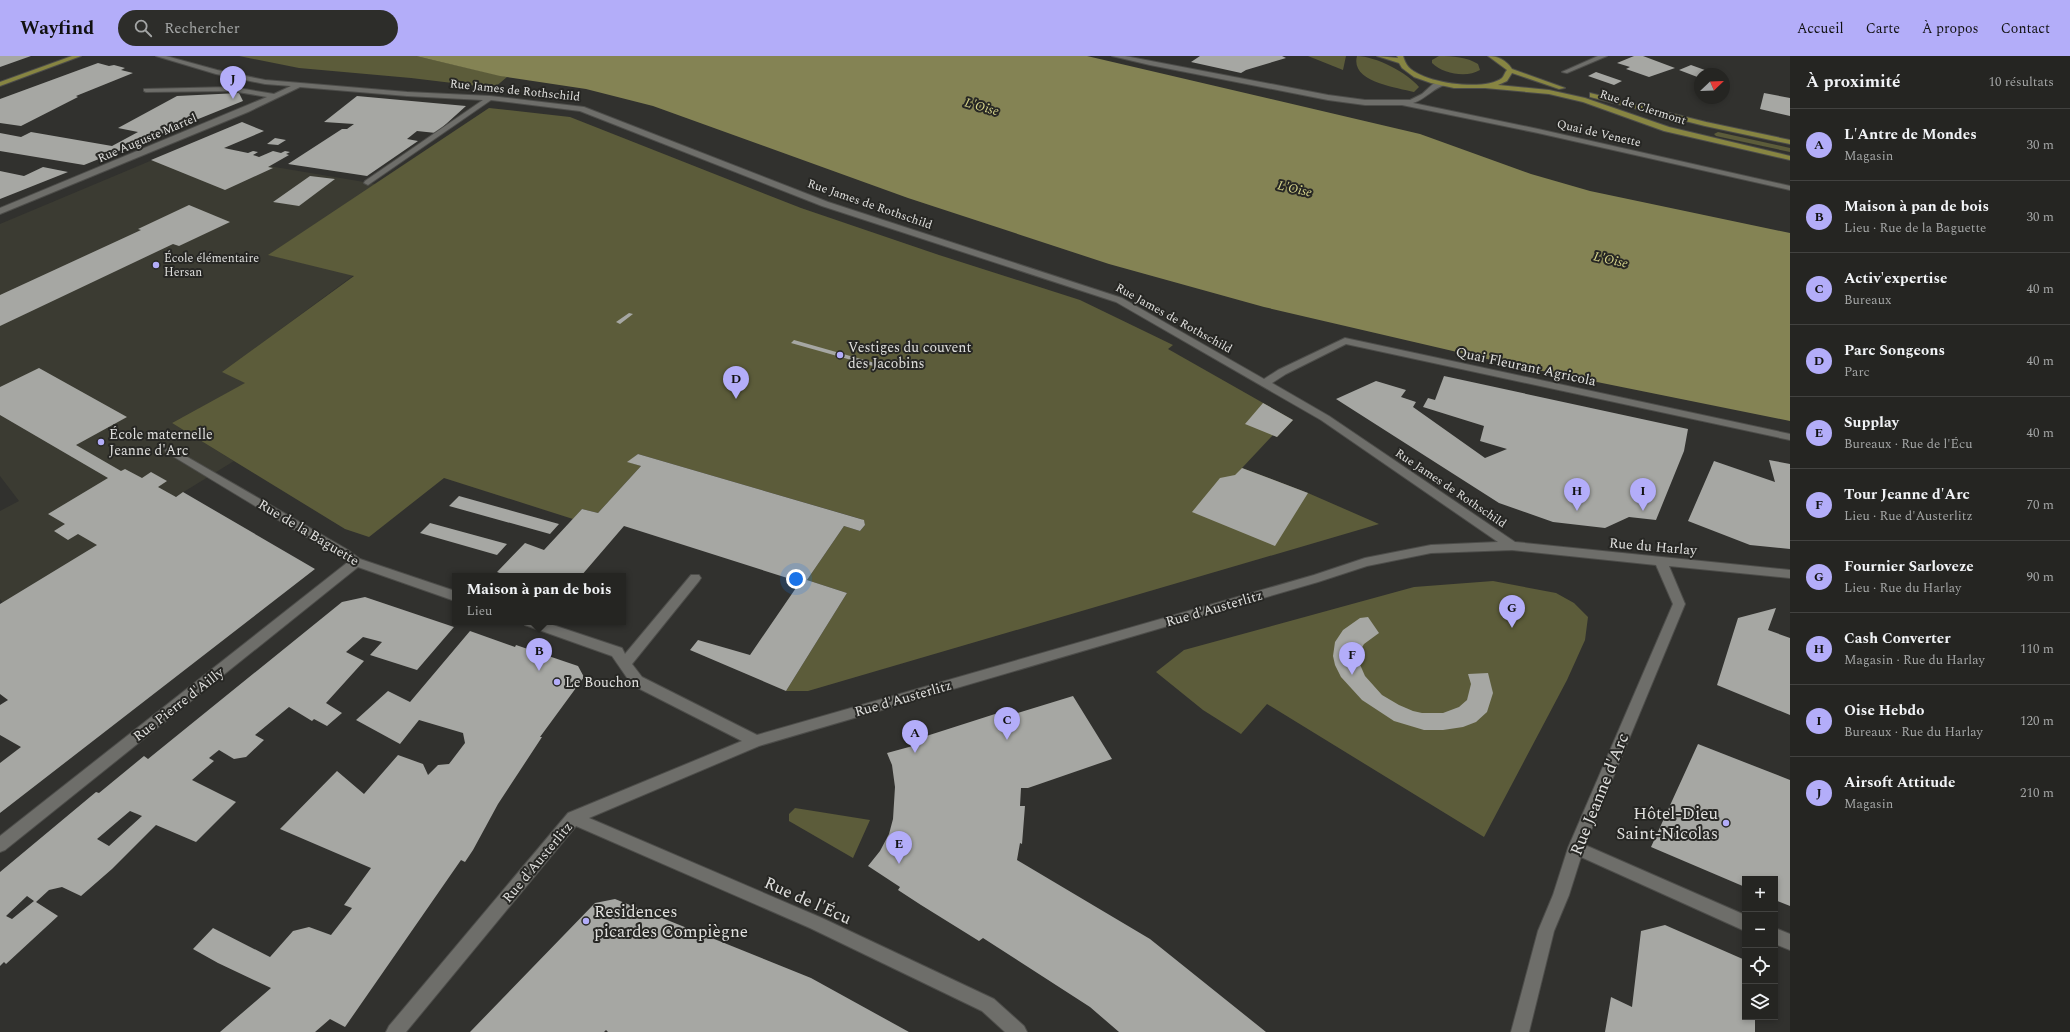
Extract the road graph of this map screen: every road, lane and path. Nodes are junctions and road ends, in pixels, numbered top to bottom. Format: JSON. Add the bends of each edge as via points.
{"nodes":[{"id":1,"x":78,"y":56,"type":"edge"},
{"id":2,"x":159,"y":56,"type":"edge"},
{"id":3,"x":1115,"y":56,"type":"edge"},
{"id":4,"x":1380,"y":56,"type":"edge"},
{"id":5,"x":1604,"y":56,"type":"edge"},
{"id":6,"x":1495,"y":57,"type":"edge"},
{"id":7,"x":1400,"y":59,"type":"edge"},
{"id":8,"x":1510,"y":70,"type":"junction"},
{"id":9,"x":1564,"y":72,"type":"dead end"},
{"id":10,"x":0,"y":84,"type":"edge"},
{"id":11,"x":302,"y":84,"type":"junction"},
{"id":12,"x":1443,"y":84,"type":"junction"},
{"id":13,"x":1487,"y":86,"type":"junction"},
{"id":14,"x":146,"y":90,"type":"dead end"},
{"id":15,"x":274,"y":96,"type":"junction"},
{"id":16,"x":490,"y":98,"type":"junction"},
{"id":17,"x":1402,"y":103,"type":"junction"},
{"id":18,"x":1790,"y":142,"type":"edge"},
{"id":19,"x":1790,"y":158,"type":"edge"},
{"id":20,"x":368,"y":183,"type":"dead end"},
{"id":21,"x":1790,"y":188,"type":"edge"},
{"id":22,"x":0,"y":212,"type":"edge"},
{"id":23,"x":1266,"y":383,"type":"junction"},
{"id":24,"x":1790,"y":436,"type":"edge"},
{"id":25,"x":170,"y":450,"type":"dead end"},
{"id":26,"x":1512,"y":546,"type":"junction"},
{"id":27,"x":356,"y":562,"type":"junction"},
{"id":28,"x":1661,"y":562,"type":"junction"},
{"id":29,"x":1790,"y":574,"type":"edge"},
{"id":30,"x":695,"y":578,"type":"dead end"},
{"id":31,"x":452,"y":595,"type":"edge"},
{"id":32,"x":539,"y":625,"type":"edge"},
{"id":33,"x":625,"y":663,"type":"junction"},
{"id":34,"x":756,"y":741,"type":"junction"},
{"id":35,"x":573,"y":818,"type":"junction"},
{"id":36,"x":0,"y":845,"type":"edge"},
{"id":37,"x":1576,"y":848,"type":"junction"},
{"id":38,"x":1742,"y":922,"type":"edge"},
{"id":39,"x":1778,"y":937,"type":"edge"},
{"id":40,"x":1790,"y":942,"type":"edge"},
{"id":41,"x":395,"y":1032,"type":"edge"},
{"id":42,"x":1018,"y":1032,"type":"edge"},
{"id":43,"x":1520,"y":1032,"type":"edge"}],
"edges":[{"from":1,"to":10,"type":"main road"},
{"from":2,"to":11,"type":"street","name":"Rue James de Rothschild","via":[[265,82]]},
{"from":3,"to":17,"type":"street","name":"Quai de Venette","via":[[1294,92],[1358,101]]},
{"from":4,"to":7,"type":"main road"},
{"from":5,"to":9,"type":"street"},
{"from":6,"to":8,"type":"main road"},
{"from":7,"to":12,"type":"main road","name":"Rue de Clermont","via":[[1404,68],[1414,74]]},
{"from":8,"to":13,"type":"main road","via":[[1506,80]]},
{"from":8,"to":18,"type":"main road","name":"Rue de Clermont","via":[[1553,86],[1705,124]]},
{"from":11,"to":15,"type":"street","name":"Rue Auguste Martel"},
{"from":11,"to":16,"type":"street","name":"Rue James de Rothschild","via":[[407,94]]},
{"from":12,"to":13,"type":"main road","name":"Rue de Clermont"},
{"from":12,"to":17,"type":"street","name":"Quai de Venette","via":[[1435,85],[1423,97]]},
{"from":13,"to":19,"type":"main road","name":"Rue de Clermont","via":[[1549,92],[1586,100],[1667,129]]},
{"from":14,"to":15,"type":"street","via":[[232,89]]},
{"from":15,"to":22,"type":"street","name":"Rue Auguste Martel"},
{"from":16,"to":20,"type":"street"},
{"from":16,"to":23,"type":"street","name":"Rue James de Rothschild","via":[[581,109],[825,204],[1119,300]]},
{"from":17,"to":21,"type":"street","name":"Quai de Venette"},
{"from":23,"to":24,"type":"street","name":"Quai Fleurant Agricola","via":[[1282,372],[1345,340]]},
{"from":23,"to":26,"type":"street","name":"Rue James de Rothschild","via":[[1325,418]]},
{"from":25,"to":27,"type":"street","name":"Rue de la Baguette","via":[[344,552]]},
{"from":26,"to":28,"type":"street","name":"Rue du Harlay"},
{"from":26,"to":34,"type":"street","name":"Rue d'Austerlitz","via":[[1431,549],[1365,562]]},
{"from":27,"to":31,"type":"street","name":"Rue de la Baguette"},
{"from":27,"to":36,"type":"street","name":"Rue Pierre d'Ailly"},
{"from":28,"to":29,"type":"street","name":"Rue du Harlay"},
{"from":28,"to":37,"type":"street","name":"Rue Jeanne d'Arc","via":[[1679,604]]},
{"from":30,"to":33,"type":"street"},
{"from":32,"to":33,"type":"street","via":[[617,652]]},
{"from":33,"to":34,"type":"street","via":[[637,681]]},
{"from":34,"to":35,"type":"street","name":"Rue d'Austerlitz"},
{"from":35,"to":41,"type":"street","name":"Rue d'Austerlitz"},
{"from":35,"to":42,"type":"street","name":"Rue de l'Écu","via":[[816,923],[988,1005]]},
{"from":37,"to":38,"type":"street"},
{"from":37,"to":43,"type":"street","name":"Rue Jeanne d'Arc","via":[[1546,931]]},
{"from":39,"to":40,"type":"street"}]}
